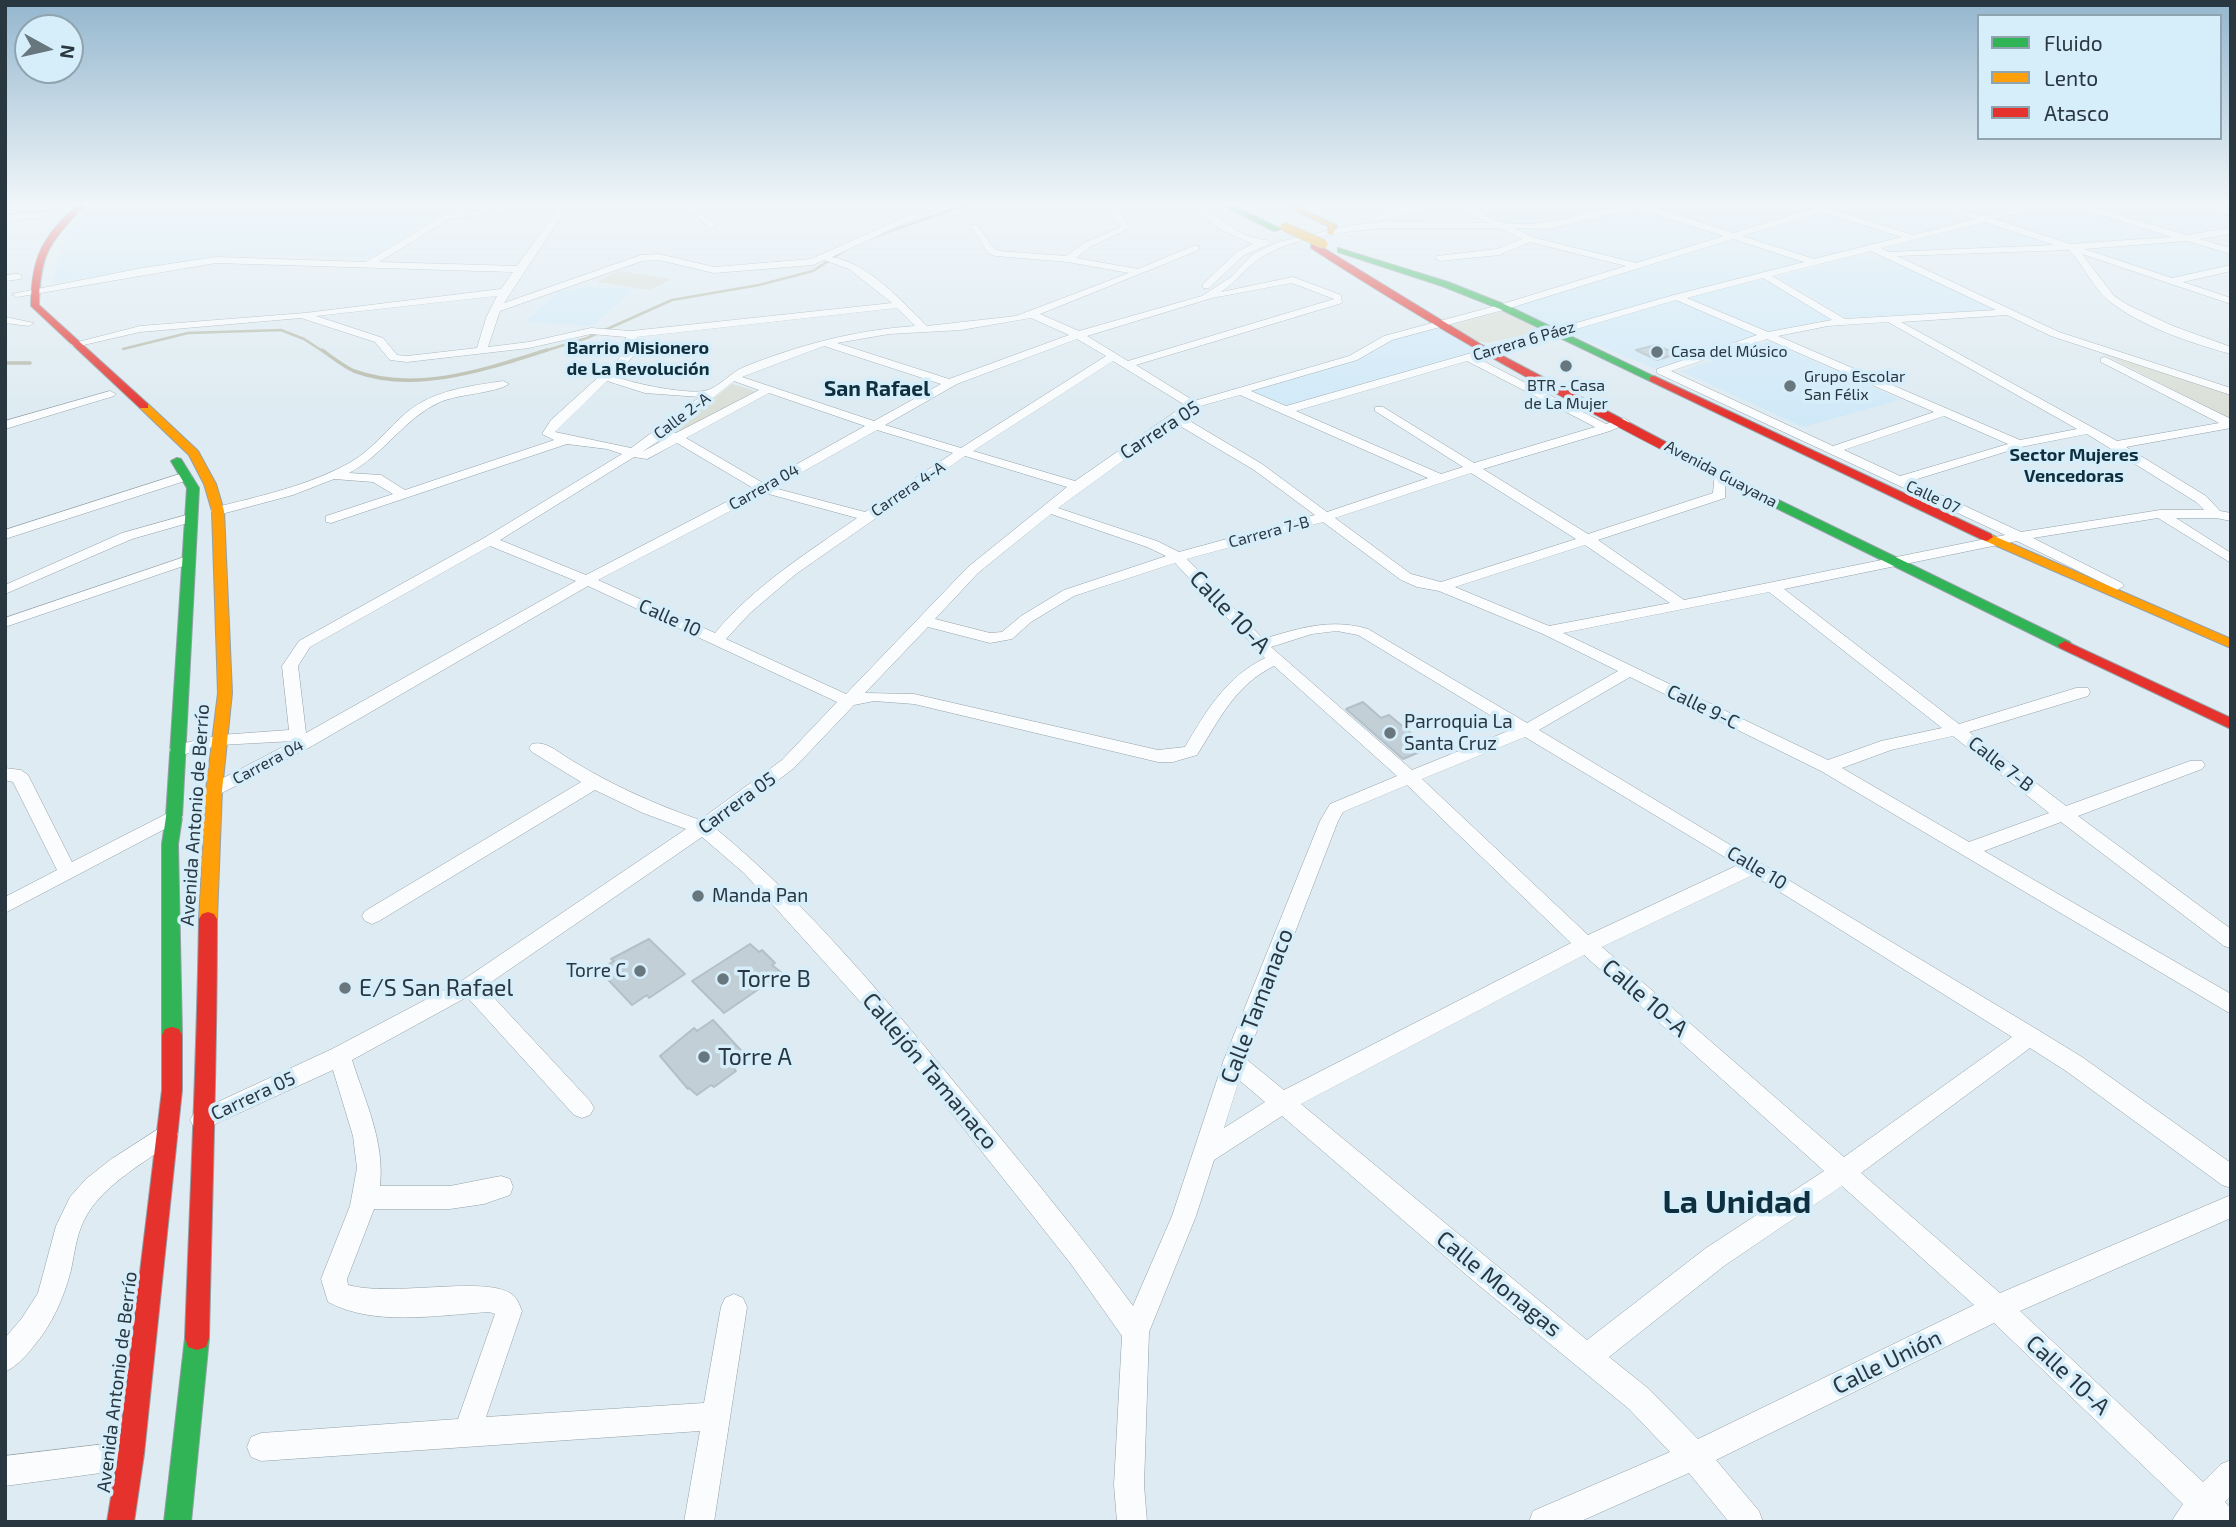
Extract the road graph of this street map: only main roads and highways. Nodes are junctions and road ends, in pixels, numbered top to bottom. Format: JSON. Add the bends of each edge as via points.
{"nodes":[{"id":1,"x":17,"y":274,"type":"edge"},
{"id":2,"x":35,"y":274,"type":"edge"},
{"id":3,"x":1364,"y":274,"type":"edge"},
{"id":4,"x":1420,"y":274,"type":"edge"},
{"id":5,"x":18,"y":310,"type":"edge"},
{"id":6,"x":1574,"y":326,"type":"road end"},
{"id":7,"x":1578,"y":342,"type":"junction"},
{"id":8,"x":1610,"y":352,"type":"junction"},
{"id":9,"x":1627,"y":366,"type":"junction"},
{"id":10,"x":1661,"y":371,"type":"road end"},
{"id":11,"x":2231,"y":644,"type":"edge"},
{"id":12,"x":2231,"y":724,"type":"edge"},
{"id":13,"x":120,"y":1522,"type":"edge"},
{"id":14,"x":177,"y":1522,"type":"edge"}],
"edges":[{"from":1,"to":5,"type":"main road"},
{"from":2,"to":14,"type":"main road","name":"Avenida Antonio de Berrío","via":[[35,306],[194,453],[218,511],[225,693],[214,790],[207,955],[198,1356]]},
{"from":3,"to":12,"type":"main road","name":"Avenida Guayana","via":[[1385,295],[1485,352],[1720,475]]},
{"from":4,"to":7,"type":"main road","name":"Avenida Guayana"},
{"from":5,"to":13,"type":"main road","name":"Avenida Antonio de Berrío","via":[[174,454],[193,488],[170,844],[173,1090]]},
{"from":6,"to":8,"type":"main road","via":[[1580,335]]},
{"from":7,"to":8,"type":"main road"},
{"from":7,"to":9,"type":"main road","name":"Avenida Guayana"},
{"from":8,"to":9,"type":"main road"},
{"from":8,"to":10,"type":"main road"},
{"from":9,"to":11,"type":"main road","name":"Avenida Guayana","via":[[1997,542]]}]}
